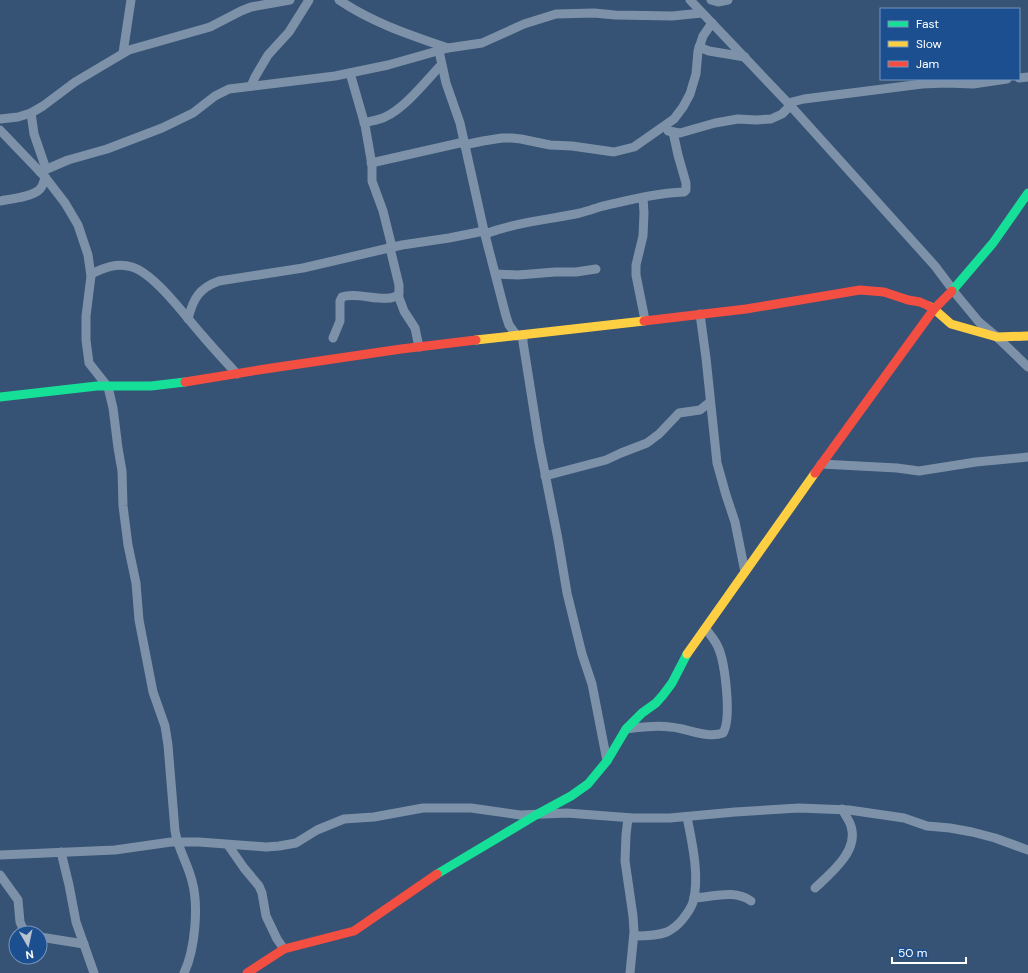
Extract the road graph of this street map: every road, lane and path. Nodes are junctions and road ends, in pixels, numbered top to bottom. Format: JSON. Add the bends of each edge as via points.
{"nodes":[{"id":1,"x":131,"y":0,"type":"edge"},
{"id":2,"x":290,"y":0,"type":"edge"},
{"id":3,"x":309,"y":0,"type":"edge"},
{"id":4,"x":339,"y":0,"type":"edge"},
{"id":5,"x":690,"y":0,"type":"edge"},
{"id":6,"x":710,"y":0,"type":"edge"},
{"id":7,"x":728,"y":0,"type":"edge"},
{"id":8,"x":702,"y":13,"type":"junction"},
{"id":9,"x":712,"y":23,"type":"junction"},
{"id":10,"x":699,"y":47,"type":"junction"},
{"id":11,"x":448,"y":48,"type":"junction"},
{"id":12,"x":439,"y":51,"type":"junction"},
{"id":13,"x":123,"y":53,"type":"junction"},
{"id":14,"x":745,"y":57,"type":"junction"},
{"id":15,"x":441,"y":65,"type":"junction"},
{"id":16,"x":350,"y":73,"type":"junction"},
{"id":17,"x":1000,"y":80,"type":"edge"},
{"id":18,"x":251,"y":86,"type":"junction"},
{"id":19,"x":789,"y":105,"type":"junction"},
{"id":20,"x":31,"y":113,"type":"junction"},
{"id":21,"x":0,"y":119,"type":"edge"},
{"id":22,"x":364,"y":123,"type":"junction"},
{"id":23,"x":660,"y":129,"type":"junction"},
{"id":24,"x":0,"y":130,"type":"edge"},
{"id":25,"x":674,"y":132,"type":"junction"},
{"id":26,"x":464,"y":144,"type":"junction"},
{"id":27,"x":371,"y":163,"type":"junction"},
{"id":28,"x":44,"y":173,"type":"junction"},
{"id":29,"x":1028,"y":193,"type":"edge"},
{"id":30,"x":643,"y":198,"type":"junction"},
{"id":31,"x":0,"y":201,"type":"edge"},
{"id":32,"x":485,"y":233,"type":"junction"},
{"id":33,"x":391,"y":248,"type":"junction"},
{"id":34,"x":596,"y":269,"type":"dead end"},
{"id":35,"x":91,"y":274,"type":"junction"},
{"id":36,"x":496,"y":274,"type":"junction"},
{"id":37,"x":954,"y":288,"type":"junction"},
{"id":38,"x":398,"y":295,"type":"junction"},
{"id":39,"x":934,"y":309,"type":"junction"},
{"id":40,"x":700,"y":314,"type":"junction"},
{"id":41,"x":188,"y":319,"type":"junction"},
{"id":42,"x":644,"y":320,"type":"junction"},
{"id":43,"x":520,"y":335,"type":"junction"},
{"id":44,"x":1028,"y":336,"type":"edge"},
{"id":45,"x":997,"y":337,"type":"junction"},
{"id":46,"x":333,"y":338,"type":"dead end"},
{"id":47,"x":419,"y":347,"type":"junction"},
{"id":48,"x":1028,"y":367,"type":"edge"},
{"id":49,"x":237,"y":374,"type":"junction"},
{"id":50,"x":108,"y":387,"type":"junction"},
{"id":51,"x":0,"y":397,"type":"edge"},
{"id":52,"x":710,"y":402,"type":"junction"},
{"id":53,"x":1028,"y":457,"type":"edge"},
{"id":54,"x":820,"y":464,"type":"junction"},
{"id":55,"x":546,"y":476,"type":"junction"},
{"id":56,"x":745,"y":572,"type":"junction"},
{"id":57,"x":706,"y":629,"type":"junction"},
{"id":58,"x":626,"y":729,"type":"junction"},
{"id":59,"x":606,"y":761,"type":"junction"},
{"id":60,"x":842,"y":810,"type":"junction"},
{"id":61,"x":536,"y":815,"type":"junction"},
{"id":62,"x":686,"y":817,"type":"junction"},
{"id":63,"x":628,"y":818,"type":"junction"},
{"id":64,"x":177,"y":842,"type":"junction"},
{"id":65,"x":228,"y":845,"type":"junction"},
{"id":66,"x":1028,"y":850,"type":"edge"},
{"id":67,"x":61,"y":852,"type":"junction"},
{"id":68,"x":0,"y":855,"type":"edge"},
{"id":69,"x":0,"y":875,"type":"edge"},
{"id":70,"x":815,"y":888,"type":"dead end"},
{"id":71,"x":694,"y":898,"type":"junction"},
{"id":72,"x":751,"y":901,"type":"dead end"},
{"id":73,"x":21,"y":925,"type":"edge"},
{"id":74,"x":634,"y":936,"type":"junction"},
{"id":75,"x":48,"y":938,"type":"edge"},
{"id":76,"x":84,"y":944,"type":"junction"},
{"id":77,"x":284,"y":949,"type":"junction"},
{"id":78,"x":94,"y":973,"type":"edge"},
{"id":79,"x":184,"y":973,"type":"edge"},
{"id":80,"x":247,"y":973,"type":"edge"},
{"id":81,"x":630,"y":973,"type":"edge"}],
"edges":[{"from":1,"to":13,"type":"street"},
{"from":2,"to":13,"type":"street","via":[[251,7],[210,27]]},
{"from":3,"to":18,"type":"street","via":[[292,28],[268,55]]},
{"from":4,"to":11,"type":"street","via":[[379,23]]},
{"from":5,"to":8,"type":"street"},
{"from":6,"to":7,"type":"street"},
{"from":8,"to":9,"type":"street"},
{"from":8,"to":11,"type":"street","via":[[672,16],[556,14],[534,20],[482,42]]},
{"from":9,"to":10,"type":"street"},
{"from":9,"to":14,"type":"street"},
{"from":10,"to":14,"type":"street"},
{"from":10,"to":23,"type":"street","via":[[696,74],[690,94],[674,119]]},
{"from":11,"to":12,"type":"street"},
{"from":12,"to":15,"type":"street"},
{"from":12,"to":16,"type":"street"},
{"from":13,"to":20,"type":"street"},
{"from":14,"to":19,"type":"street"},
{"from":15,"to":22,"type":"street","via":[[394,112]]},
{"from":15,"to":26,"type":"street","via":[[460,123]]},
{"from":16,"to":18,"type":"street"},
{"from":16,"to":22,"type":"street"},
{"from":17,"to":19,"type":"street","via":[[973,84],[922,84],[804,98]]},
{"from":18,"to":28,"type":"street","via":[[221,92],[193,113],[162,128],[107,149],[68,160]]},
{"from":19,"to":25,"type":"street","via":[[782,114],[771,119],[738,118],[684,132]]},
{"from":19,"to":37,"type":"street"},
{"from":20,"to":21,"type":"street"},
{"from":20,"to":28,"type":"street"},
{"from":22,"to":27,"type":"street"},
{"from":23,"to":25,"type":"street"},
{"from":23,"to":26,"type":"street","via":[[634,147],[614,152],[512,138]]},
{"from":24,"to":28,"type":"street"},
{"from":25,"to":30,"type":"street","via":[[686,191],[667,192]]},
{"from":26,"to":27,"type":"street"},
{"from":26,"to":32,"type":"street"},
{"from":27,"to":33,"type":"street","via":[[372,181],[383,211]]},
{"from":28,"to":31,"type":"street","via":[[41,189],[35,193]]},
{"from":28,"to":35,"type":"street","via":[[78,225]]},
{"from":29,"to":37,"type":"street","via":[[993,243]]},
{"from":30,"to":32,"type":"street"},
{"from":30,"to":42,"type":"street","via":[[642,236],[636,275]]},
{"from":32,"to":33,"type":"street"},
{"from":32,"to":36,"type":"street"},
{"from":33,"to":38,"type":"street","via":[[400,290]]},
{"from":33,"to":41,"type":"street","via":[[303,268],[212,284],[196,297]]},
{"from":34,"to":36,"type":"street","via":[[518,276]]},
{"from":35,"to":41,"type":"street","via":[[108,266],[132,266],[158,285]]},
{"from":35,"to":50,"type":"street","via":[[86,324],[89,363]]},
{"from":36,"to":43,"type":"street","via":[[509,325]]},
{"from":37,"to":39,"type":"street"},
{"from":37,"to":45,"type":"street","via":[[955,293],[979,322]]},
{"from":38,"to":46,"type":"street","via":[[392,298],[356,295],[342,297],[340,321]]},
{"from":38,"to":47,"type":"street","via":[[404,311],[416,328]]},
{"from":39,"to":40,"type":"street","via":[[920,302],[884,292],[860,290]]},
{"from":39,"to":45,"type":"street","via":[[951,324]]},
{"from":39,"to":54,"type":"street"},
{"from":40,"to":42,"type":"street"},
{"from":40,"to":52,"type":"street"},
{"from":41,"to":49,"type":"street"},
{"from":42,"to":43,"type":"street"},
{"from":43,"to":47,"type":"street"},
{"from":43,"to":55,"type":"street"},
{"from":44,"to":45,"type":"street"},
{"from":45,"to":48,"type":"street"},
{"from":47,"to":49,"type":"street"},
{"from":49,"to":50,"type":"street","via":[[151,386]]},
{"from":50,"to":51,"type":"street"},
{"from":50,"to":64,"type":"street","via":[[114,408],[122,471],[123,506],[136,583],[139,620],[153,692],[165,726],[168,745]]},
{"from":52,"to":55,"type":"street","via":[[700,410],[679,413],[647,444],[606,460]]},
{"from":52,"to":56,"type":"street","via":[[717,463],[735,522]]},
{"from":53,"to":54,"type":"street","via":[[919,471]]},
{"from":54,"to":56,"type":"street"},
{"from":55,"to":59,"type":"street","via":[[570,610],[592,684]]},
{"from":56,"to":57,"type":"street"},
{"from":57,"to":58,"type":"street","via":[[690,649],[663,695]]},
{"from":57,"to":58,"type":"street","via":[[722,656],[728,717],[723,733],[708,734],[656,726]]},
{"from":58,"to":59,"type":"street"},
{"from":59,"to":61,"type":"street","via":[[588,784],[572,796]]},
{"from":60,"to":62,"type":"street","via":[[799,808]]},
{"from":60,"to":66,"type":"street","via":[[904,818],[927,826],[972,832]]},
{"from":60,"to":70,"type":"street","via":[[851,826],[851,845],[840,863]]},
{"from":61,"to":63,"type":"street","via":[[567,813]]},
{"from":61,"to":65,"type":"street","via":[[471,808],[423,808],[374,817],[344,819],[290,845]]},
{"from":61,"to":77,"type":"street","via":[[435,874],[358,929]]},
{"from":62,"to":63,"type":"street"},
{"from":62,"to":71,"type":"street","via":[[695,874]]},
{"from":63,"to":74,"type":"street","via":[[625,861]]},
{"from":64,"to":65,"type":"street"},
{"from":64,"to":67,"type":"street","via":[[115,850]]},
{"from":64,"to":79,"type":"street","via":[[192,881],[195,901],[191,957]]},
{"from":65,"to":77,"type":"street","via":[[259,886],[266,916]]},
{"from":67,"to":68,"type":"street"},
{"from":67,"to":76,"type":"street","via":[[76,922]]},
{"from":69,"to":73,"type":"street","via":[[18,900]]},
{"from":71,"to":72,"type":"street","via":[[734,894]]},
{"from":71,"to":74,"type":"street","via":[[691,909],[674,928],[655,935]]},
{"from":74,"to":81,"type":"street"},
{"from":75,"to":76,"type":"street"},
{"from":76,"to":78,"type":"street"},
{"from":77,"to":80,"type":"street"}]}
